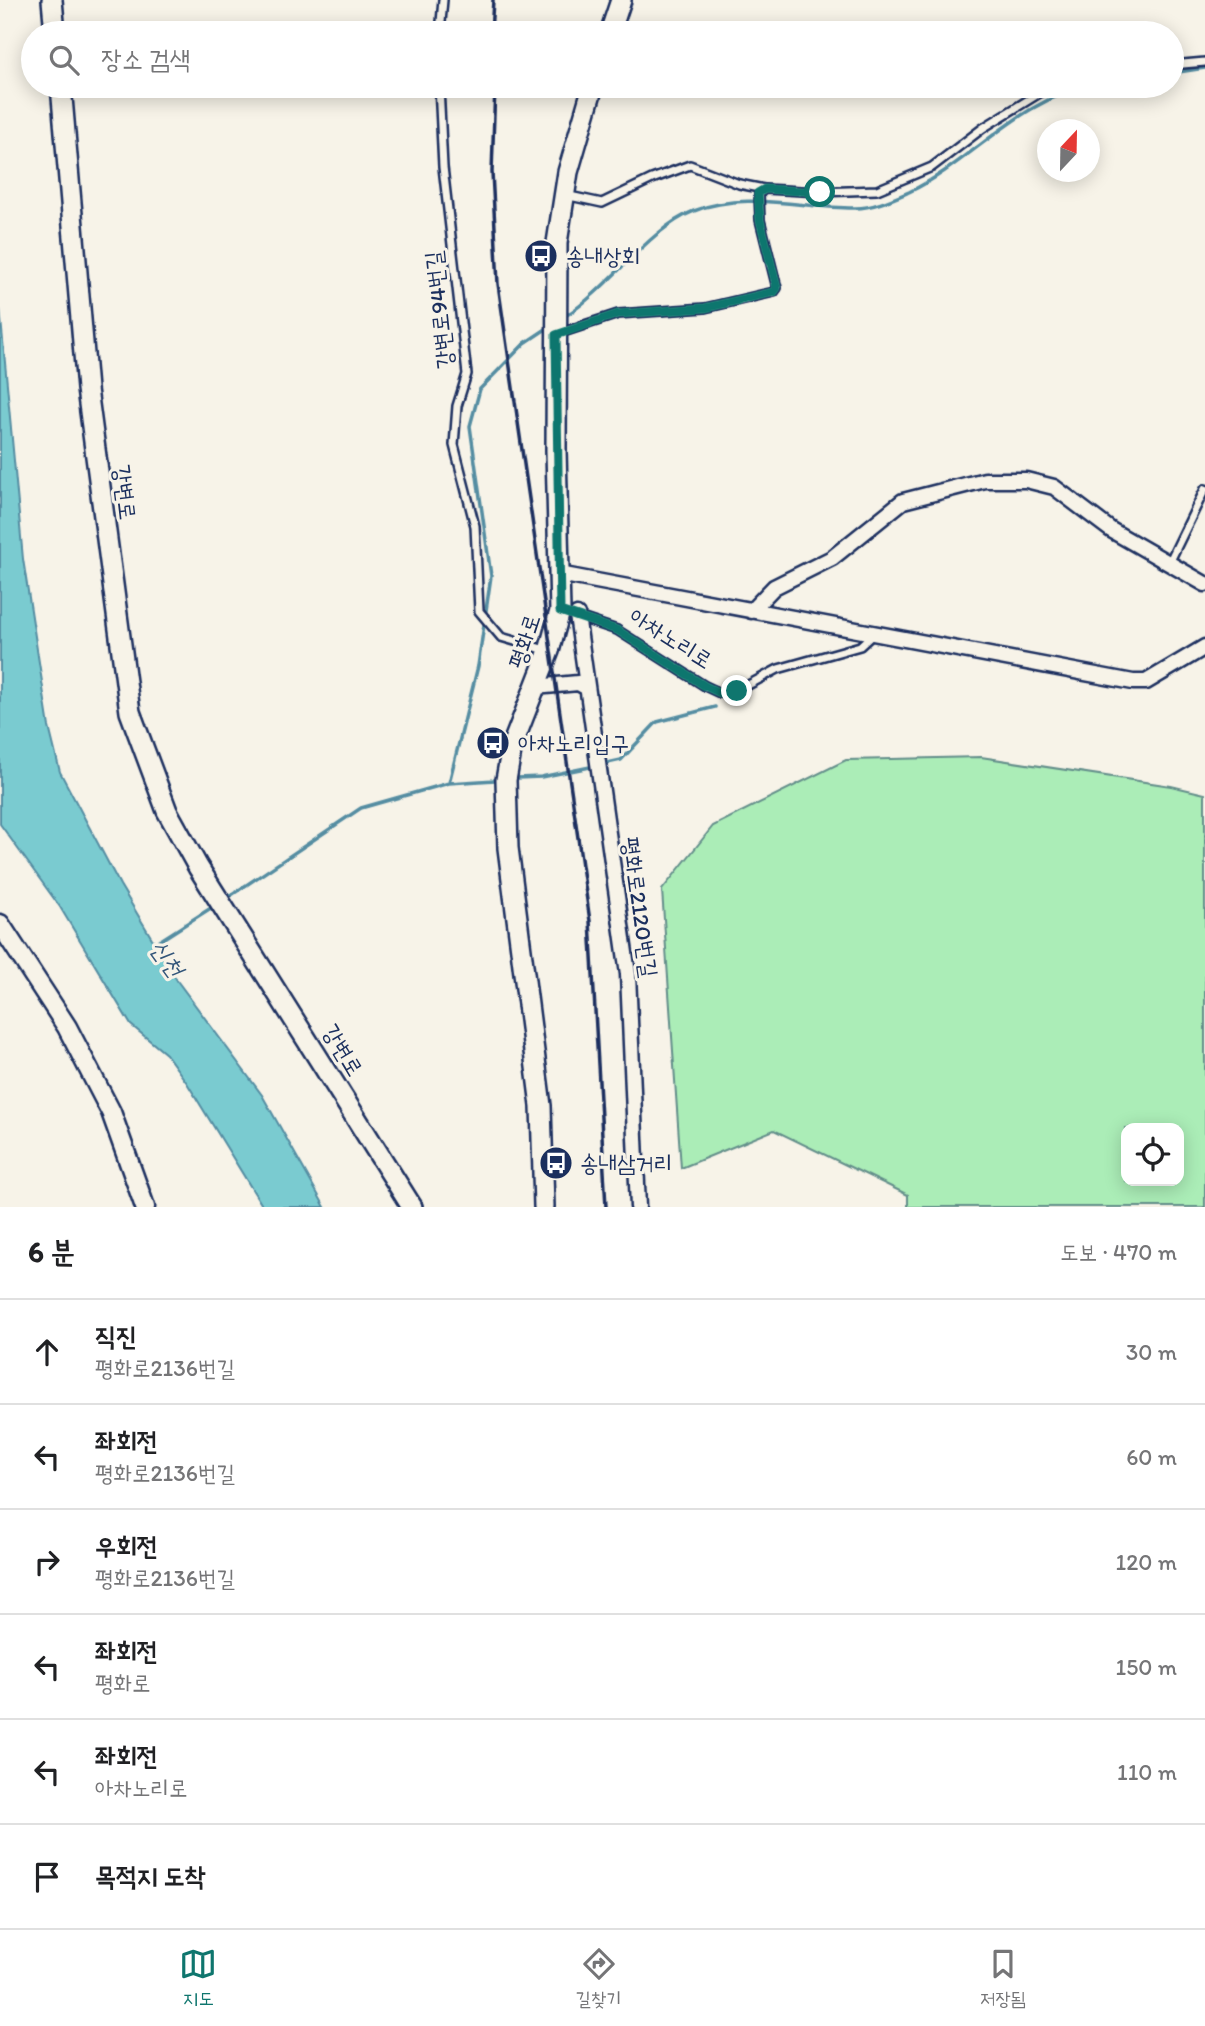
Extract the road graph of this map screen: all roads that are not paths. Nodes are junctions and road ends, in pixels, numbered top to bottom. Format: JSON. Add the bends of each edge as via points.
{"nodes":[{"id":1,"x":52,"y":0,"type":"edge"},
{"id":2,"x":443,"y":0,"type":"edge"},
{"id":3,"x":621,"y":0,"type":"edge"},
{"id":4,"x":54,"y":21,"type":"edge"},
{"id":5,"x":441,"y":21,"type":"edge"},
{"id":6,"x":614,"y":21,"type":"edge"},
{"id":7,"x":1205,"y":62,"type":"edge"},
{"id":8,"x":1184,"y":64,"type":"edge"},
{"id":9,"x":62,"y":98,"type":"edge"},
{"id":10,"x":440,"y":98,"type":"edge"},
{"id":11,"x":589,"y":98,"type":"edge"},
{"id":12,"x":1032,"y":98,"type":"edge"},
{"id":13,"x":765,"y":189,"type":"junction"},
{"id":14,"x":564,"y":195,"type":"junction"},
{"id":15,"x":556,"y":335,"type":"junction"},
{"id":16,"x":1205,"y":489,"type":"edge"},
{"id":17,"x":1169,"y":563,"type":"junction"},
{"id":18,"x":559,"y":574,"type":"junction"},
{"id":19,"x":1205,"y":584,"type":"edge"},
{"id":20,"x":751,"y":611,"type":"junction"},
{"id":21,"x":568,"y":613,"type":"junction"},
{"id":22,"x":873,"y":634,"type":"junction"},
{"id":23,"x":1205,"y":647,"type":"edge"},
{"id":24,"x":549,"y":651,"type":"junction"},
{"id":25,"x":536,"y":687,"type":"junction"},
{"id":26,"x":587,"y":688,"type":"junction"},
{"id":27,"x":0,"y":925,"type":"edge"},
{"id":28,"x":544,"y":1176,"type":"junction"},
{"id":29,"x":145,"y":1207,"type":"edge"},
{"id":30,"x":412,"y":1207,"type":"edge"},
{"id":31,"x":536,"y":1207,"type":"edge"},
{"id":32,"x":544,"y":1207,"type":"edge"},
{"id":33,"x":638,"y":1207,"type":"edge"}],
"edges":[{"from":1,"to":4,"type":"main road"},
{"from":2,"to":5,"type":"lane"},
{"from":3,"to":6,"type":"main road"},
{"from":7,"to":8,"type":"lane"},
{"from":9,"to":30,"type":"main road","name":"강변로","via":[[87,389],[130,712],[167,811],[209,887]]},
{"from":10,"to":24,"type":"lane","name":"강변로94번길","via":[[467,374],[457,406],[454,445],[475,526],[479,611],[501,637]]},
{"from":11,"to":14,"type":"main road","name":"평화로"},
{"from":12,"to":13,"type":"lane","via":[[932,167],[877,190]]},
{"from":13,"to":14,"type":"lane","via":[[690,166],[602,203]]},
{"from":13,"to":15,"type":"lane","via":[[758,193],[760,220],[777,288],[774,292],[705,308],[618,314]]},
{"from":14,"to":15,"type":"main road","name":"평화로","via":[[557,243]]},
{"from":15,"to":18,"type":"main road","name":"평화로"},
{"from":16,"to":17,"type":"lane"},
{"from":17,"to":19,"type":"street"},
{"from":17,"to":20,"type":"street","via":[[1111,530],[1054,487],[1026,480],[985,480],[903,501],[832,558],[774,587]]},
{"from":18,"to":20,"type":"street","name":"아차노리로"},
{"from":18,"to":21,"type":"main road","name":"평화로"},
{"from":20,"to":22,"type":"street","name":"아차노리로"},
{"from":21,"to":22,"type":"lane","name":"아차노리로","via":[[617,630],[720,693],[737,691],[779,669],[860,646]]},
{"from":21,"to":24,"type":"main road","name":"평화로"},
{"from":21,"to":26,"type":"street","name":"평화로2120번길"},
{"from":22,"to":23,"type":"street","name":"아차노리로","via":[[1133,682],[1146,681]]},
{"from":24,"to":25,"type":"main road","name":"평화로"},
{"from":25,"to":26,"type":"street","via":[[578,683]]},
{"from":25,"to":28,"type":"main road","name":"평화로","via":[[507,764],[506,824],[535,1054]]},
{"from":26,"to":33,"type":"street","name":"평화로2120번길","via":[[628,974]]},
{"from":27,"to":29,"type":"street","via":[[68,1027],[111,1112]]},
{"from":28,"to":31,"type":"main road"},
{"from":28,"to":32,"type":"main road","name":"평화로"}]}
